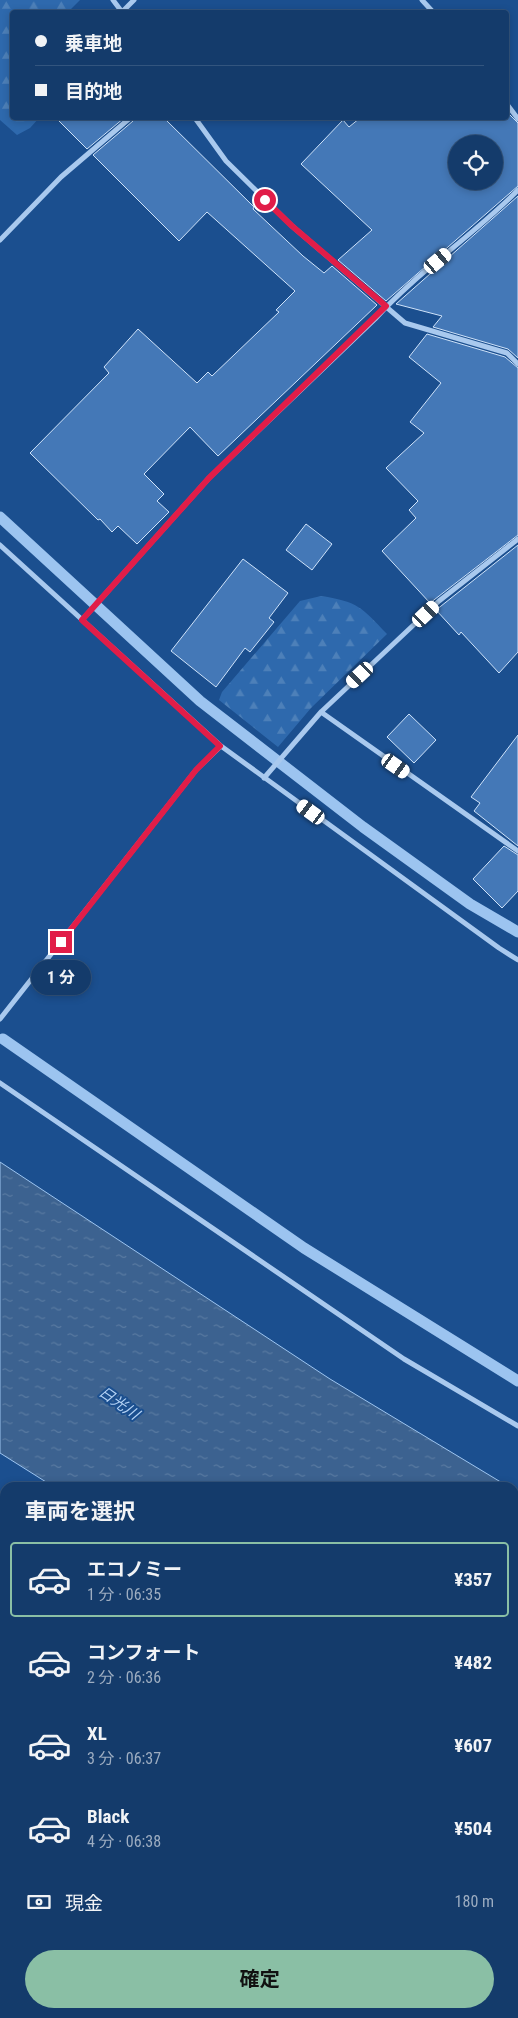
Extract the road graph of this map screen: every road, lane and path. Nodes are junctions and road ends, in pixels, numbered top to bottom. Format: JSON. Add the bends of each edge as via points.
{"nodes":[{"id":1,"x":134,"y":0,"type":"edge"},
{"id":2,"x":422,"y":0,"type":"edge"},
{"id":3,"x":124,"y":10,"type":"edge"},
{"id":4,"x":431,"y":10,"type":"edge"},
{"id":5,"x":509,"y":107,"type":"edge"},
{"id":6,"x":518,"y":119,"type":"edge"},
{"id":7,"x":128,"y":120,"type":"edge"},
{"id":8,"x":196,"y":120,"type":"edge"},
{"id":9,"x":518,"y":190,"type":"edge"},
{"id":10,"x":0,"y":240,"type":"edge"},
{"id":11,"x":386,"y":306,"type":"junction"},
{"id":12,"x":518,"y":364,"type":"edge"},
{"id":13,"x":518,"y":539,"type":"edge"},
{"id":14,"x":0,"y":545,"type":"edge"},
{"id":15,"x":82,"y":620,"type":"junction"},
{"id":16,"x":321,"y":712,"type":"junction"},
{"id":17,"x":220,"y":746,"type":"junction"},
{"id":18,"x":264,"y":778,"type":"junction"},
{"id":19,"x":518,"y":851,"type":"edge"},
{"id":20,"x":518,"y":960,"type":"edge"},
{"id":21,"x":0,"y":1019,"type":"edge"},
{"id":22,"x":0,"y":1083,"type":"edge"},
{"id":23,"x":518,"y":1426,"type":"edge"}],
"edges":[{"from":1,"to":3,"type":"street"},
{"from":2,"to":4,"type":"street"},
{"from":5,"to":6,"type":"street"},
{"from":7,"to":10,"type":"street","via":[[61,177]]},
{"from":8,"to":11,"type":"street","via":[[226,161],[292,226]]},
{"from":9,"to":11,"type":"street"},
{"from":11,"to":12,"type":"street","via":[[405,323],[507,353]]},
{"from":11,"to":15,"type":"street","via":[[209,478]]},
{"from":13,"to":16,"type":"street","via":[[439,601]]},
{"from":14,"to":15,"type":"street"},
{"from":15,"to":17,"type":"street"},
{"from":16,"to":18,"type":"street"},
{"from":16,"to":19,"type":"street"},
{"from":17,"to":18,"type":"street"},
{"from":17,"to":21,"type":"street","via":[[196,770]]},
{"from":18,"to":20,"type":"street"},
{"from":22,"to":23,"type":"street","via":[[404,1359]]}]}
